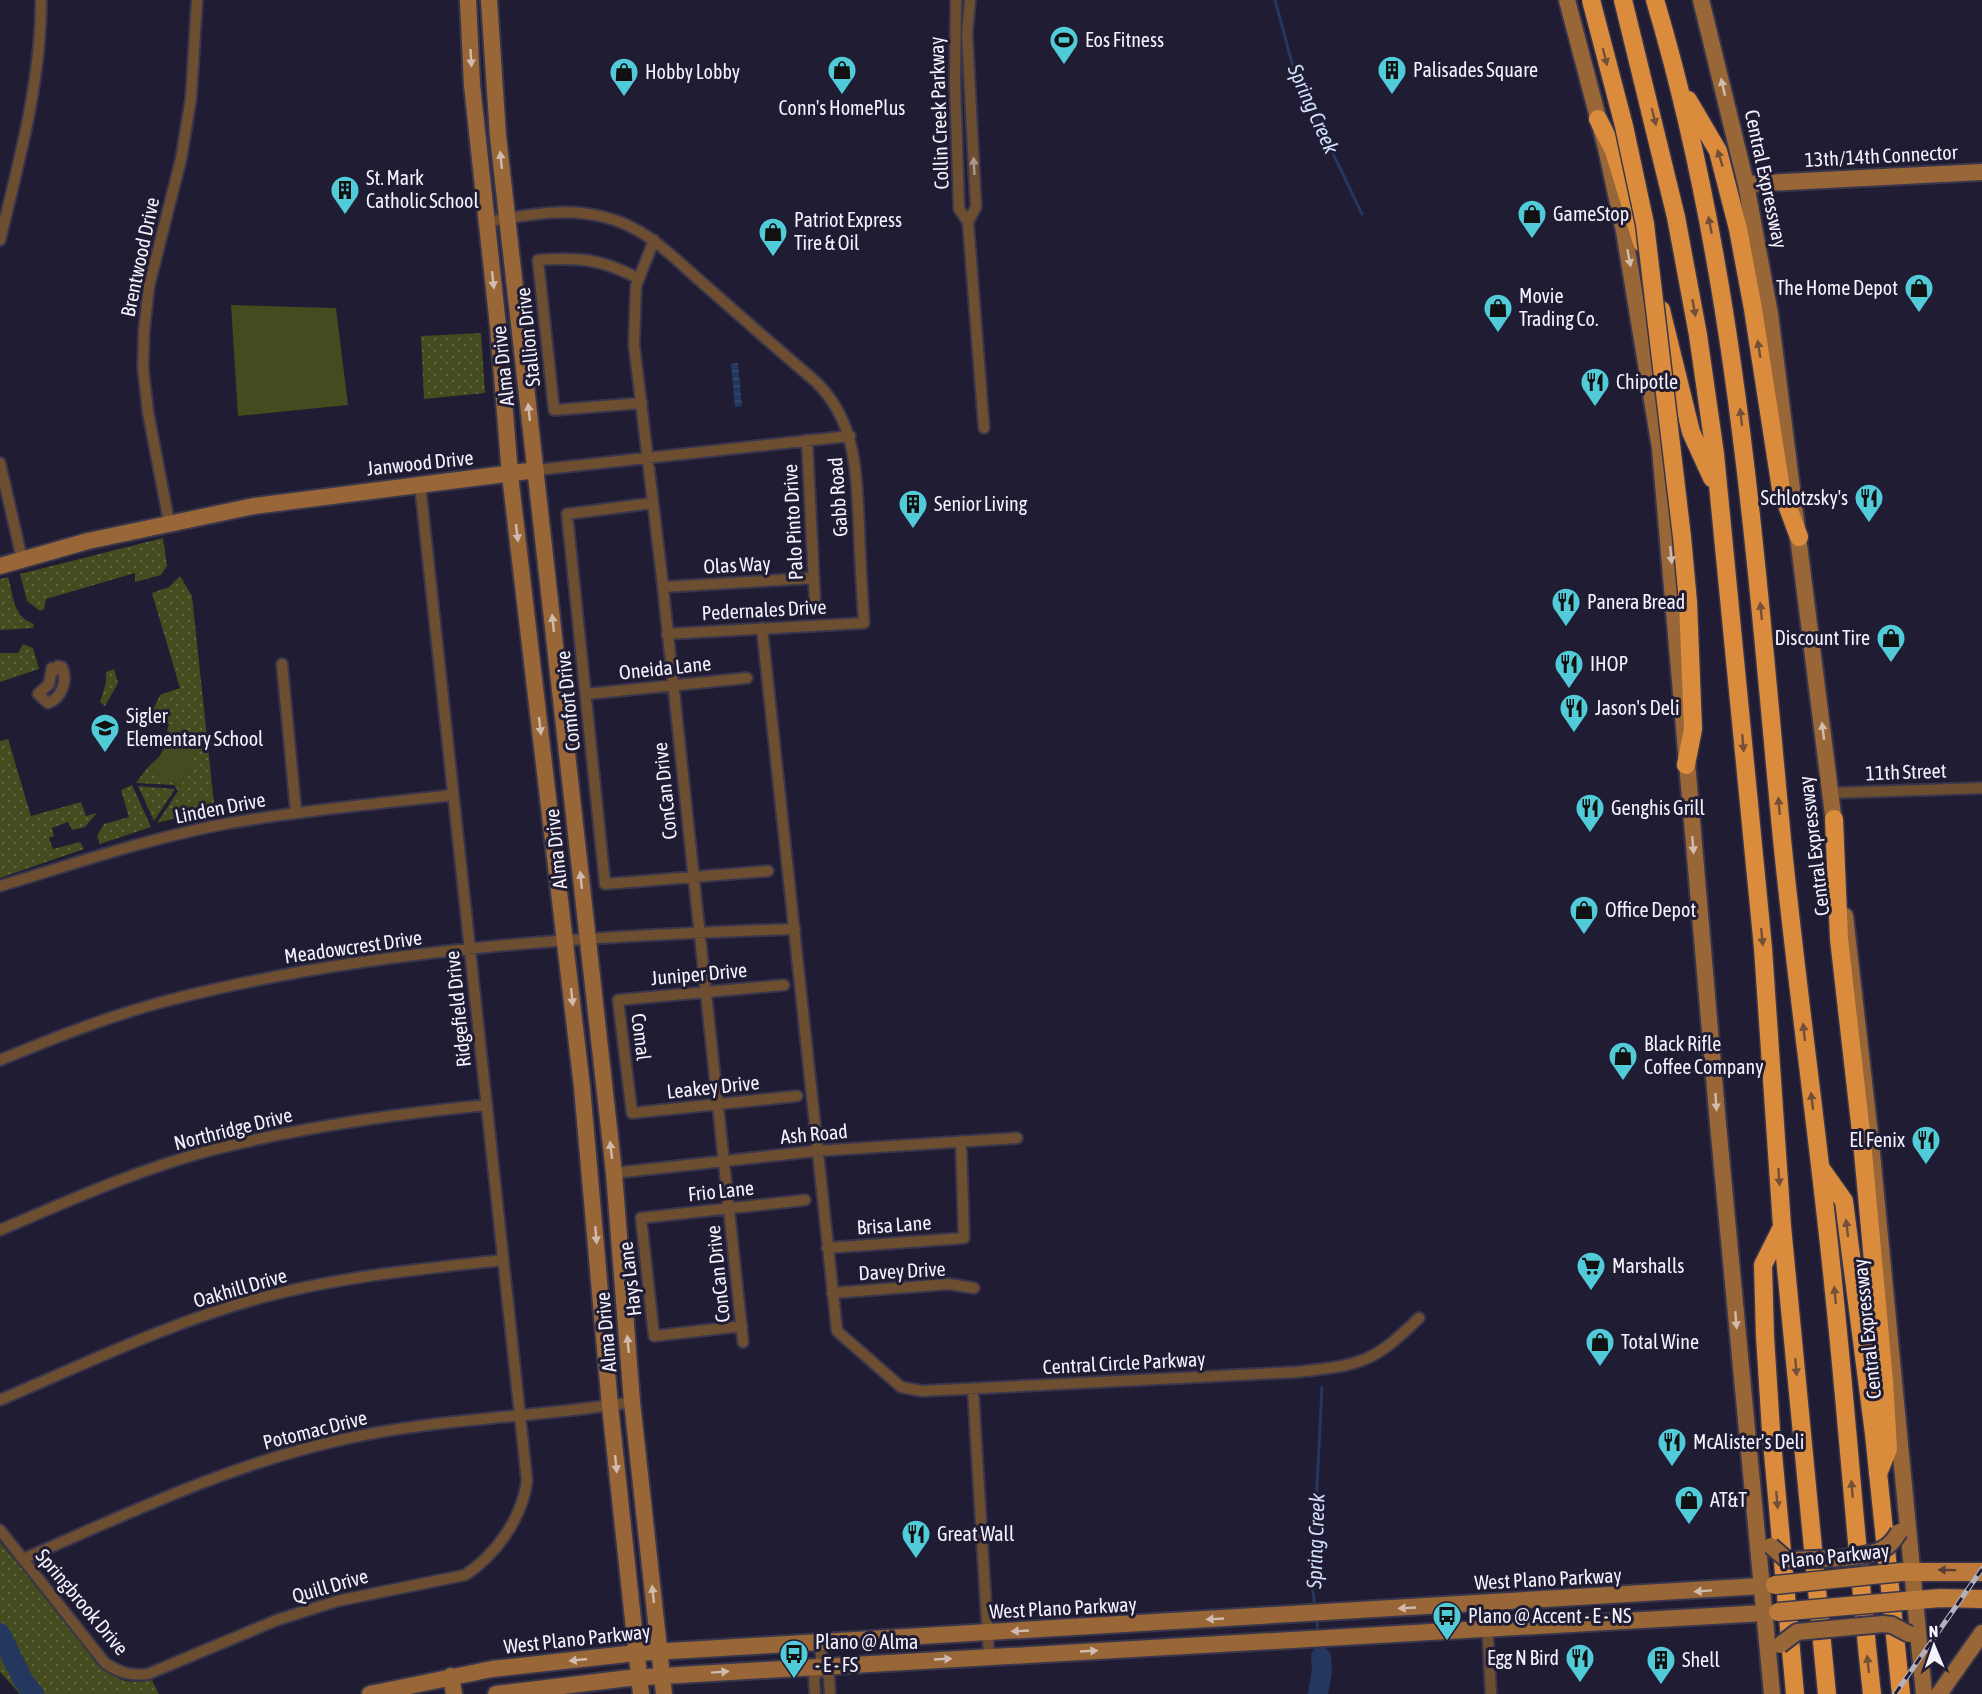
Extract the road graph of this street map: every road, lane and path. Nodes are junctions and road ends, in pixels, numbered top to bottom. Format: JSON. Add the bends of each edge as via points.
{"nodes":[{"id":1,"x":41,"y":0,"type":"edge"},
{"id":2,"x":197,"y":0,"type":"edge"},
{"id":3,"x":468,"y":0,"type":"edge"},
{"id":4,"x":489,"y":0,"type":"edge"},
{"id":5,"x":956,"y":0,"type":"edge"},
{"id":6,"x":970,"y":0,"type":"edge"},
{"id":7,"x":1567,"y":0,"type":"edge"},
{"id":8,"x":1591,"y":0,"type":"edge"},
{"id":9,"x":1623,"y":0,"type":"edge"},
{"id":10,"x":1655,"y":0,"type":"edge"},
{"id":11,"x":1701,"y":0,"type":"edge"},
{"id":12,"x":1679,"y":85,"type":"junction"},
{"id":13,"x":1598,"y":119,"type":"junction"},
{"id":14,"x":1982,"y":172,"type":"edge"},
{"id":15,"x":1746,"y":184,"type":"junction"},
{"id":16,"x":507,"y":219,"type":"junction"},
{"id":17,"x":487,"y":222,"type":"junction"},
{"id":18,"x":968,"y":222,"type":"junction"},
{"id":19,"x":0,"y":240,"type":"edge"},
{"id":20,"x":654,"y":240,"type":"junction"},
{"id":21,"x":638,"y":278,"type":"junction"},
{"id":22,"x":642,"y":403,"type":"junction"},
{"id":23,"x":984,"y":428,"type":"dead end"},
{"id":24,"x":850,"y":436,"type":"junction"},
{"id":25,"x":807,"y":440,"type":"junction"},
{"id":26,"x":648,"y":457,"type":"junction"},
{"id":27,"x":0,"y":463,"type":"edge"},
{"id":28,"x":536,"y":470,"type":"junction"},
{"id":29,"x":510,"y":475,"type":"junction"},
{"id":30,"x":420,"y":483,"type":"junction"},
{"id":31,"x":1719,"y":494,"type":"junction"},
{"id":32,"x":653,"y":504,"type":"junction"},
{"id":33,"x":169,"y":522,"type":"junction"},
{"id":34,"x":1799,"y":537,"type":"junction"},
{"id":35,"x":22,"y":559,"type":"junction"},
{"id":36,"x":0,"y":566,"type":"edge"},
{"id":37,"x":814,"y":578,"type":"junction"},
{"id":38,"x":663,"y":587,"type":"junction"},
{"id":39,"x":815,"y":602,"type":"dead end"},
{"id":40,"x":864,"y":623,"type":"joint"},
{"id":41,"x":762,"y":628,"type":"junction"},
{"id":42,"x":667,"y":634,"type":"junction"},
{"id":43,"x":282,"y":664,"type":"dead end"},
{"id":44,"x":747,"y":678,"type":"dead end"},
{"id":45,"x":672,"y":685,"type":"junction"},
{"id":46,"x":586,"y":694,"type":"junction"},
{"id":47,"x":1686,"y":765,"type":"junction"},
{"id":48,"x":1982,"y":788,"type":"edge"},
{"id":49,"x":1831,"y":793,"type":"junction"},
{"id":50,"x":453,"y":795,"type":"junction"},
{"id":51,"x":296,"y":812,"type":"junction"},
{"id":52,"x":1834,"y":819,"type":"junction"},
{"id":53,"x":768,"y":871,"type":"dead end"},
{"id":54,"x":692,"y":877,"type":"junction"},
{"id":55,"x":0,"y":886,"type":"edge"},
{"id":56,"x":795,"y":930,"type":"junction"},
{"id":57,"x":698,"y":933,"type":"junction"},
{"id":58,"x":587,"y":938,"type":"junction"},
{"id":59,"x":565,"y":939,"type":"junction"},
{"id":60,"x":470,"y":951,"type":"junction"},
{"id":61,"x":784,"y":984,"type":"dead end"},
{"id":62,"x":704,"y":991,"type":"junction"},
{"id":63,"x":618,"y":1000,"type":"joint"},
{"id":64,"x":0,"y":1060,"type":"edge"},
{"id":65,"x":797,"y":1096,"type":"dead end"},
{"id":66,"x":487,"y":1105,"type":"junction"},
{"id":67,"x":717,"y":1105,"type":"junction"},
{"id":68,"x":632,"y":1113,"type":"joint"},
{"id":69,"x":1017,"y":1138,"type":"dead end"},
{"id":70,"x":961,"y":1141,"type":"junction"},
{"id":71,"x":816,"y":1151,"type":"junction"},
{"id":72,"x":723,"y":1161,"type":"junction"},
{"id":73,"x":1821,"y":1169,"type":"junction"},
{"id":74,"x":614,"y":1173,"type":"junction"},
{"id":75,"x":805,"y":1200,"type":"dead end"},
{"id":76,"x":728,"y":1208,"type":"junction"},
{"id":77,"x":641,"y":1218,"type":"joint"},
{"id":78,"x":1782,"y":1226,"type":"junction"},
{"id":79,"x":0,"y":1230,"type":"edge"},
{"id":80,"x":827,"y":1248,"type":"junction"},
{"id":81,"x":503,"y":1260,"type":"junction"},
{"id":82,"x":974,"y":1288,"type":"dead end"},
{"id":83,"x":832,"y":1293,"type":"junction"},
{"id":84,"x":1419,"y":1318,"type":"dead end"},
{"id":85,"x":742,"y":1326,"type":"junction"},
{"id":86,"x":743,"y":1342,"type":"dead end"},
{"id":87,"x":973,"y":1389,"type":"junction"},
{"id":88,"x":0,"y":1400,"type":"edge"},
{"id":89,"x":632,"y":1402,"type":"junction"},
{"id":90,"x":610,"y":1406,"type":"junction"},
{"id":91,"x":520,"y":1416,"type":"junction"},
{"id":92,"x":1878,"y":1474,"type":"junction"},
{"id":93,"x":1907,"y":1507,"type":"junction"},
{"id":94,"x":1756,"y":1524,"type":"junction"},
{"id":95,"x":511,"y":1527,"type":"joint"},
{"id":96,"x":0,"y":1530,"type":"edge"},
{"id":97,"x":23,"y":1559,"type":"junction"},
{"id":98,"x":1907,"y":1571,"type":"junction"},
{"id":99,"x":1982,"y":1572,"type":"edge"},
{"id":100,"x":1768,"y":1585,"type":"junction"},
{"id":101,"x":1982,"y":1599,"type":"edge"},
{"id":102,"x":1910,"y":1601,"type":"junction"},
{"id":103,"x":1486,"y":1604,"type":"junction"},
{"id":104,"x":1771,"y":1613,"type":"junction"},
{"id":105,"x":1251,"y":1617,"type":"junction"},
{"id":106,"x":1488,"y":1628,"type":"junction"},
{"id":107,"x":988,"y":1633,"type":"junction"},
{"id":108,"x":1982,"y":1633,"type":"edge"},
{"id":109,"x":1914,"y":1639,"type":"junction"},
{"id":110,"x":1254,"y":1641,"type":"junction"},
{"id":111,"x":821,"y":1642,"type":"junction"},
{"id":112,"x":659,"y":1652,"type":"junction"},
{"id":113,"x":636,"y":1653,"type":"junction"},
{"id":114,"x":989,"y":1657,"type":"junction"},
{"id":115,"x":821,"y":1666,"type":"junction"},
{"id":116,"x":148,"y":1674,"type":"joint"},
{"id":117,"x":451,"y":1676,"type":"junction"},
{"id":118,"x":662,"y":1676,"type":"junction"},
{"id":119,"x":640,"y":1686,"type":"edge"},
{"id":120,"x":1771,"y":1686,"type":"edge"},
{"id":121,"x":370,"y":1694,"type":"edge"},
{"id":122,"x":454,"y":1694,"type":"edge"},
{"id":123,"x":496,"y":1694,"type":"edge"},
{"id":124,"x":664,"y":1694,"type":"edge"},
{"id":125,"x":815,"y":1694,"type":"edge"},
{"id":126,"x":830,"y":1694,"type":"edge"},
{"id":127,"x":1491,"y":1694,"type":"edge"},
{"id":128,"x":1795,"y":1694,"type":"edge"},
{"id":129,"x":1827,"y":1694,"type":"edge"},
{"id":130,"x":1872,"y":1694,"type":"edge"},
{"id":131,"x":1901,"y":1694,"type":"edge"},
{"id":132,"x":1924,"y":1694,"type":"edge"},
{"id":133,"x":1939,"y":1694,"type":"edge"}],
"edges":[{"from":1,"to":19,"type":"street","via":[[37,65],[27,128]]},
{"from":2,"to":33,"type":"street","name":"Brentwood Drive","via":[[190,98],[180,159],[149,286],[144,331],[148,412]]},
{"from":3,"to":17,"type":"main road","name":"Alma Drive","one_way":true,"via":[[472,85]]},
{"from":16,"to":4,"type":"main road","name":"Alma Drive","one_way":true},
{"from":5,"to":18,"type":"street","name":"Collin Creek Parkway","via":[[960,209]]},
{"from":18,"to":6,"type":"street","name":"Collin Creek Parkway","one_way":true,"via":[[976,207]]},
{"from":7,"to":13,"type":"main road"},
{"from":8,"to":47,"type":"highway","one_way":true,"bridge":true,"via":[[1645,224],[1688,602],[1693,729]]},
{"from":9,"to":31,"type":"highway","one_way":true,"via":[[1659,138],[1684,256]]},
{"from":10,"to":12,"type":"highway","name":"Central Expressway"},
{"from":15,"to":11,"type":"main road","name":"Central Expressway","one_way":true},
{"from":34,"to":12,"type":"highway","one_way":true,"via":[[1781,489],[1753,309],[1719,151]]},
{"from":73,"to":12,"type":"highway","name":"Central Expressway","one_way":true,"via":[[1785,864],[1738,389],[1712,233]]},
{"from":13,"to":31,"type":"highway","via":[[1628,195],[1691,432]]},
{"from":13,"to":47,"type":"main road","one_way":true,"via":[[1630,258],[1660,448]]},
{"from":14,"to":15,"type":"main road","name":"13th/14th Connector"},
{"from":15,"to":34,"type":"main road","name":"Central Expressway","via":[[1770,314]]},
{"from":16,"to":17,"type":"street"},
{"from":16,"to":20,"type":"street","via":[[569,211],[592,214],[627,224]]},
{"from":28,"to":16,"type":"main road","name":"Alma Drive","one_way":true},
{"from":17,"to":29,"type":"main road","name":"Alma Drive","one_way":true},
{"from":18,"to":23,"type":"street","name":"Collin Creek Parkway"},
{"from":20,"to":21,"type":"street","name":"ConCan Drive"},
{"from":20,"to":24,"type":"street","name":"Gabb Road","via":[[826,391]]},
{"from":21,"to":22,"type":"street","name":"ConCan Drive","via":[[634,344]]},
{"from":21,"to":22,"type":"street","name":"Stallion Drive","via":[[612,265],[578,257],[538,260],[554,410]]},
{"from":22,"to":26,"type":"street","name":"ConCan Drive"},
{"from":24,"to":25,"type":"street","name":"Janwood Drive"},
{"from":24,"to":40,"type":"street","name":"Gabb Road","via":[[855,454]]},
{"from":25,"to":26,"type":"street","name":"Janwood Drive"},
{"from":25,"to":37,"type":"street","name":"Palo Pinto Drive"},
{"from":26,"to":28,"type":"street","name":"Janwood Drive"},
{"from":26,"to":32,"type":"street","name":"ConCan Drive"},
{"from":27,"to":35,"type":"street"},
{"from":28,"to":29,"type":"main road","name":"Janwood Drive"},
{"from":58,"to":28,"type":"main road","name":"Alma Drive","one_way":true},
{"from":29,"to":30,"type":"main road","name":"Janwood Drive"},
{"from":29,"to":59,"type":"main road","name":"Alma Drive","one_way":true},
{"from":30,"to":33,"type":"main road","name":"Janwood Drive"},
{"from":30,"to":50,"type":"street","name":"Ridgefield Drive"},
{"from":31,"to":78,"type":"highway","one_way":true,"via":[[1765,979]]},
{"from":32,"to":38,"type":"street","name":"ConCan Drive"},
{"from":32,"to":46,"type":"street","name":"Comfort Drive","via":[[567,514]]},
{"from":33,"to":35,"type":"main road","name":"Janwood Drive"},
{"from":49,"to":34,"type":"main road","name":"Central Expressway","one_way":true},
{"from":35,"to":36,"type":"main road","name":"Janwood Drive"},
{"from":37,"to":38,"type":"street","name":"Olas Way"},
{"from":37,"to":39,"type":"street","name":"Palo Pinto Drive"},
{"from":38,"to":42,"type":"street","name":"ConCan Drive"},
{"from":40,"to":41,"type":"street","name":"Pedernales Drive"},
{"from":41,"to":42,"type":"street","name":"Pedernales Drive"},
{"from":41,"to":56,"type":"street"},
{"from":42,"to":45,"type":"street","name":"ConCan Drive"},
{"from":43,"to":51,"type":"street"},
{"from":44,"to":45,"type":"street","name":"Oneida Lane"},
{"from":45,"to":46,"type":"street","name":"Oneida Lane"},
{"from":45,"to":54,"type":"street","name":"ConCan Drive"},
{"from":46,"to":54,"type":"street","name":"Comfort Drive","via":[[605,884]]},
{"from":47,"to":94,"type":"main road","one_way":true},
{"from":48,"to":49,"type":"street","name":"11th Street"},
{"from":49,"to":52,"type":"main road","name":"Central Expressway"},
{"from":50,"to":51,"type":"street","name":"Linden Drive"},
{"from":50,"to":60,"type":"street","name":"Ridgefield Drive"},
{"from":51,"to":55,"type":"street","name":"Linden Drive","via":[[139,843]]},
{"from":52,"to":92,"type":"highway","via":[[1839,939],[1884,1381],[1888,1449]]},
{"from":52,"to":93,"type":"main road","name":"Central Expressway"},
{"from":53,"to":54,"type":"street"},
{"from":54,"to":57,"type":"street","name":"ConCan Drive"},
{"from":56,"to":57,"type":"street","name":"Meadowcrest Drive"},
{"from":56,"to":71,"type":"street"},
{"from":57,"to":58,"type":"street","name":"Meadowcrest Drive"},
{"from":57,"to":62,"type":"street","name":"ConCan Drive"},
{"from":58,"to":59,"type":"street","name":"Meadowcrest Drive"},
{"from":74,"to":58,"type":"main road","name":"Alma Drive","one_way":true},
{"from":59,"to":60,"type":"street","name":"Meadowcrest Drive"},
{"from":59,"to":90,"type":"main road","name":"Alma Drive","one_way":true,"via":[[591,1177]]},
{"from":60,"to":64,"type":"street","name":"Meadowcrest Drive","via":[[324,967],[242,982],[164,1001],[74,1030]]},
{"from":60,"to":66,"type":"street","name":"Ridgefield Drive"},
{"from":61,"to":62,"type":"street","name":"Juniper Drive"},
{"from":62,"to":63,"type":"street","name":"Juniper Drive"},
{"from":62,"to":67,"type":"street","name":"ConCan Drive"},
{"from":63,"to":68,"type":"street","name":"Comal"},
{"from":65,"to":67,"type":"street","name":"Leakey Drive"},
{"from":66,"to":79,"type":"street","name":"Northridge Drive","via":[[349,1121],[207,1151],[133,1175]]},
{"from":66,"to":81,"type":"street","name":"Ridgefield Drive"},
{"from":67,"to":68,"type":"street","name":"Leakey Drive"},
{"from":67,"to":72,"type":"street","name":"ConCan Drive"},
{"from":69,"to":70,"type":"street","name":"Ash Road"},
{"from":70,"to":71,"type":"street","name":"Ash Road"},
{"from":70,"to":80,"type":"street","name":"Brisa Lane","via":[[964,1238]]},
{"from":71,"to":72,"type":"street","name":"Ash Road"},
{"from":71,"to":80,"type":"street"},
{"from":72,"to":74,"type":"street","name":"Ash Road"},
{"from":72,"to":76,"type":"street","name":"ConCan Drive"},
{"from":92,"to":73,"type":"highway","one_way":true,"via":[[1844,1201]]},
{"from":130,"to":73,"type":"highway","name":"Central Expressway","one_way":true},
{"from":89,"to":74,"type":"main road","name":"Alma Drive","one_way":true},
{"from":75,"to":76,"type":"street","name":"Frio Lane"},
{"from":76,"to":77,"type":"street","name":"Frio Lane"},
{"from":76,"to":85,"type":"street","name":"ConCan Drive"},
{"from":77,"to":85,"type":"street","name":"Hays Lane","via":[[654,1336]]},
{"from":78,"to":128,"type":"highway","one_way":true,"via":[[1763,1265],[1771,1431]]},
{"from":78,"to":129,"type":"highway","one_way":true},
{"from":80,"to":83,"type":"street"},
{"from":81,"to":88,"type":"street","name":"Oakhill Drive","via":[[387,1273],[265,1297],[150,1335]]},
{"from":81,"to":91,"type":"street","name":"Ridgefield Drive"},
{"from":82,"to":83,"type":"street","name":"Davey Drive","via":[[949,1284]]},
{"from":83,"to":87,"type":"street","name":"Central Circle Parkway","via":[[837,1330],[901,1387],[922,1391]]},
{"from":84,"to":87,"type":"street","name":"Central Circle Parkway","via":[[1389,1347],[1366,1361],[1340,1367]]},
{"from":85,"to":86,"type":"street","name":"ConCan Drive"},
{"from":87,"to":107,"type":"street"},
{"from":89,"to":90,"type":"street","name":"Potomac Drive"},
{"from":112,"to":89,"type":"main road","name":"Alma Drive","one_way":true},
{"from":90,"to":91,"type":"street","name":"Potomac Drive"},
{"from":90,"to":113,"type":"main road","name":"Alma Drive","one_way":true},
{"from":91,"to":95,"type":"street","name":"Ridgefield Drive","via":[[527,1481],[524,1500]]},
{"from":91,"to":97,"type":"street","name":"Potomac Drive","via":[[405,1428],[336,1440],[263,1460],[194,1485]]},
{"from":92,"to":131,"type":"highway"},
{"from":93,"to":94,"type":"main road","bridge":true,"via":[[1892,1543],[1868,1554],[1794,1560],[1778,1554]]},
{"from":93,"to":98,"type":"main road","name":"Central Expressway"},
{"from":94,"to":100,"type":"main road"},
{"from":95,"to":116,"type":"street","name":"Quill Drive","via":[[477,1568],[465,1575],[337,1601],[277,1620]]},
{"from":96,"to":97,"type":"street","name":"Springbrook Drive"},
{"from":97,"to":116,"type":"street","name":"Springbrook Drive","via":[[105,1663],[133,1675]]},
{"from":99,"to":98,"type":"main road","name":"Plano Parkway","one_way":true},
{"from":98,"to":100,"type":"main road","name":"Plano Parkway","bridge":true},
{"from":98,"to":102,"type":"main road","name":"Central Expressway"},
{"from":100,"to":103,"type":"main road","name":"West Plano Parkway","one_way":true},
{"from":100,"to":104,"type":"main road"},
{"from":101,"to":102,"type":"main road"},
{"from":102,"to":104,"type":"main road","bridge":true},
{"from":102,"to":109,"type":"main road","name":"Central Expressway"},
{"from":103,"to":105,"type":"main road","name":"West Plano Parkway","one_way":true},
{"from":103,"to":106,"type":"street"},
{"from":104,"to":106,"type":"main road"},
{"from":104,"to":120,"type":"main road"},
{"from":105,"to":107,"type":"main road","name":"West Plano Parkway","one_way":true},
{"from":105,"to":110,"type":"main road"},
{"from":106,"to":110,"type":"main road"},
{"from":106,"to":127,"type":"street"},
{"from":107,"to":111,"type":"main road","name":"West Plano Parkway"},
{"from":107,"to":114,"type":"street"},
{"from":108,"to":133,"type":"main road"},
{"from":109,"to":120,"type":"main road","bridge":true,"via":[[1892,1625],[1883,1624],[1797,1632],[1780,1646]]},
{"from":109,"to":132,"type":"main road","name":"Central Expressway"},
{"from":114,"to":110,"type":"main road","one_way":true},
{"from":111,"to":112,"type":"main road","name":"West Plano Parkway"},
{"from":111,"to":115,"type":"street"},
{"from":112,"to":113,"type":"main road","name":"West Plano Parkway"},
{"from":112,"to":118,"type":"main road","name":"Alma Drive"},
{"from":113,"to":117,"type":"main road","name":"West Plano Parkway","one_way":true},
{"from":113,"to":119,"type":"main road","name":"Alma Drive"},
{"from":115,"to":114,"type":"main road","one_way":true},
{"from":118,"to":115,"type":"main road","one_way":true},
{"from":115,"to":125,"type":"street","via":[[814,1678]]},
{"from":115,"to":126,"type":"street","via":[[829,1677]]},
{"from":117,"to":121,"type":"main road","name":"West Plano Parkway"},
{"from":117,"to":122,"type":"main road"},
{"from":118,"to":119,"type":"main road"},
{"from":118,"to":124,"type":"main road","name":"Alma Drive"},
{"from":119,"to":123,"type":"main road"}]}
